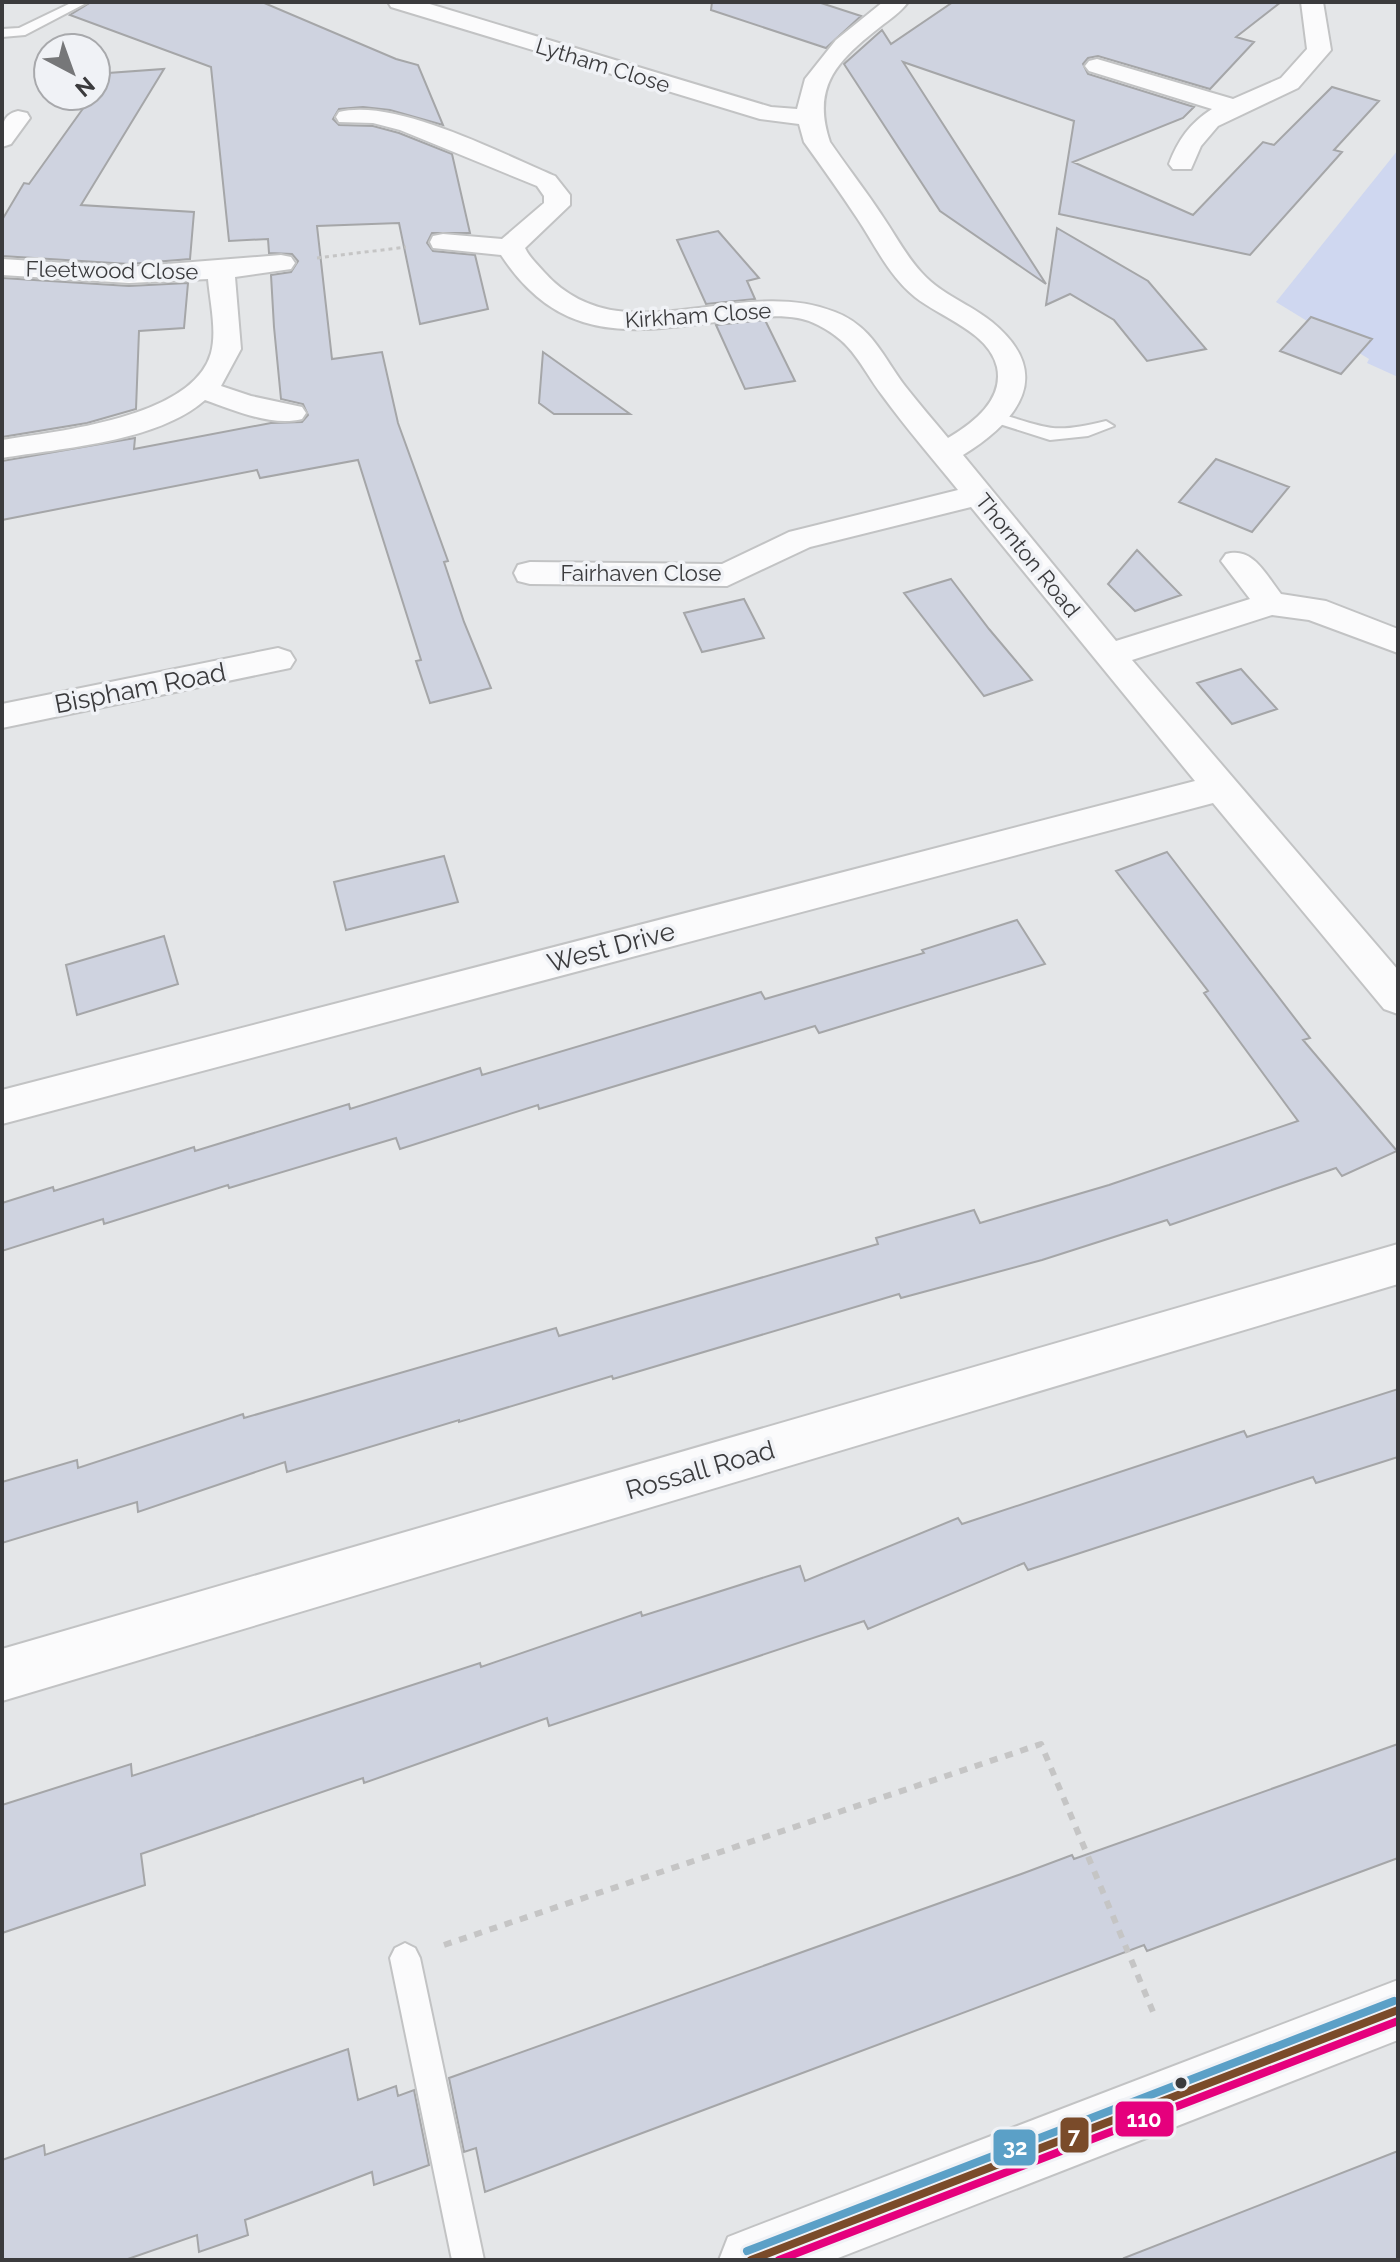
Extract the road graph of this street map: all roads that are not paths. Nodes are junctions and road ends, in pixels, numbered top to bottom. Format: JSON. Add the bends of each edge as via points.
{"nodes":[{"id":1,"x":82,"y":2,"type":"edge"},
{"id":2,"x":399,"y":2,"type":"edge"},
{"id":3,"x":897,"y":2,"type":"edge"},
{"id":4,"x":1312,"y":2,"type":"edge"},
{"id":5,"x":21,"y":32,"type":"junction"},
{"id":6,"x":2,"y":33,"type":"edge"},
{"id":7,"x":32,"y":37,"type":"edge"},
{"id":8,"x":1097,"y":66,"type":"dead end"},
{"id":9,"x":1235,"y":108,"type":"junction"},
{"id":10,"x":344,"y":117,"type":"dead end"},
{"id":11,"x":808,"y":117,"type":"junction"},
{"id":12,"x":18,"y":118,"type":"dead end"},
{"id":13,"x":2,"y":139,"type":"edge"},
{"id":14,"x":1180,"y":168,"type":"dead end"},
{"id":15,"x":443,"y":242,"type":"road end"},
{"id":16,"x":511,"y":248,"type":"junction"},
{"id":17,"x":281,"y":263,"type":"road end"},
{"id":18,"x":2,"y":267,"type":"edge"},
{"id":19,"x":221,"y":270,"type":"junction"},
{"id":20,"x":203,"y":389,"type":"junction"},
{"id":21,"x":291,"y":413,"type":"dead end"},
{"id":22,"x":996,"y":418,"type":"junction"},
{"id":23,"x":1106,"y":426,"type":"dead end"},
{"id":24,"x":2,"y":449,"type":"edge"},
{"id":25,"x":945,"y":453,"type":"junction"},
{"id":26,"x":979,"y":495,"type":"junction"},
{"id":27,"x":1237,"y":561,"type":"dead end"},
{"id":28,"x":530,"y":573,"type":"dead end"},
{"id":29,"x":1271,"y":604,"type":"junction"},
{"id":30,"x":1398,"y":642,"type":"edge"},
{"id":31,"x":1109,"y":655,"type":"junction"},
{"id":32,"x":278,"y":660,"type":"dead end"},
{"id":33,"x":2,"y":716,"type":"edge"},
{"id":34,"x":1220,"y":788,"type":"junction"},
{"id":35,"x":1398,"y":998,"type":"edge"},
{"id":36,"x":2,"y":1107,"type":"edge"},
{"id":37,"x":1398,"y":1264,"type":"edge"},
{"id":38,"x":2,"y":1675,"type":"edge"},
{"id":39,"x":405,"y":1958,"type":"road end"},
{"id":40,"x":1398,"y":2010,"type":"edge"},
{"id":41,"x":468,"y":2260,"type":"edge"},
{"id":42,"x":751,"y":2260,"type":"edge"}],
"edges":[{"from":1,"to":5,"type":"lane"},
{"from":2,"to":11,"type":"street","name":"Lytham Close","via":[[769,114]]},
{"from":3,"to":11,"type":"street","via":[[822,68],[808,95]]},
{"from":4,"to":9,"type":"street","via":[[1319,50],[1289,84]]},
{"from":5,"to":6,"type":"lane"},
{"from":5,"to":7,"type":"lane"},
{"from":8,"to":9,"type":"street"},
{"from":9,"to":14,"type":"street","via":[[1201,125]]},
{"from":10,"to":16,"type":"street","via":[[373,116],[409,125],[546,181],[557,195],[557,205]]},
{"from":11,"to":22,"type":"street","via":[[817,142],[902,267],[939,301],[998,342],[1009,359],[1013,380]]},
{"from":12,"to":13,"type":"street"},
{"from":15,"to":16,"type":"street"},
{"from":16,"to":25,"type":"street","name":"Kirkham Close","via":[[558,302],[606,320],[662,322],[765,308],[828,320],[858,338]]},
{"from":17,"to":19,"type":"street","name":"Fleetwood Close"},
{"from":18,"to":19,"type":"street","name":"Fleetwood Close","via":[[129,275]]},
{"from":19,"to":20,"type":"street","name":"Fleetwood Close","via":[[226,354]]},
{"from":20,"to":21,"type":"street"},
{"from":20,"to":24,"type":"street","name":"Fleetwood Close","via":[[147,421]]},
{"from":22,"to":23,"type":"lane","via":[[1045,437],[1069,437]]},
{"from":22,"to":25,"type":"street"},
{"from":25,"to":26,"type":"street","name":"Thornton Road"},
{"from":26,"to":28,"type":"street","name":"Fairhaven Close","via":[[800,539],[727,575]]},
{"from":26,"to":31,"type":"street","name":"Thornton Road"},
{"from":27,"to":29,"type":"street"},
{"from":29,"to":30,"type":"street","via":[[1314,609]]},
{"from":29,"to":31,"type":"street"},
{"from":31,"to":34,"type":"street","name":"Thornton Road"},
{"from":32,"to":33,"type":"street","name":"Bispham Road"},
{"from":34,"to":35,"type":"street","name":"Thornton Road"},
{"from":34,"to":36,"type":"street","name":"West Drive"},
{"from":37,"to":38,"type":"street","name":"Rossall Road"},
{"from":39,"to":41,"type":"lane"},
{"from":40,"to":42,"type":"street"}]}
